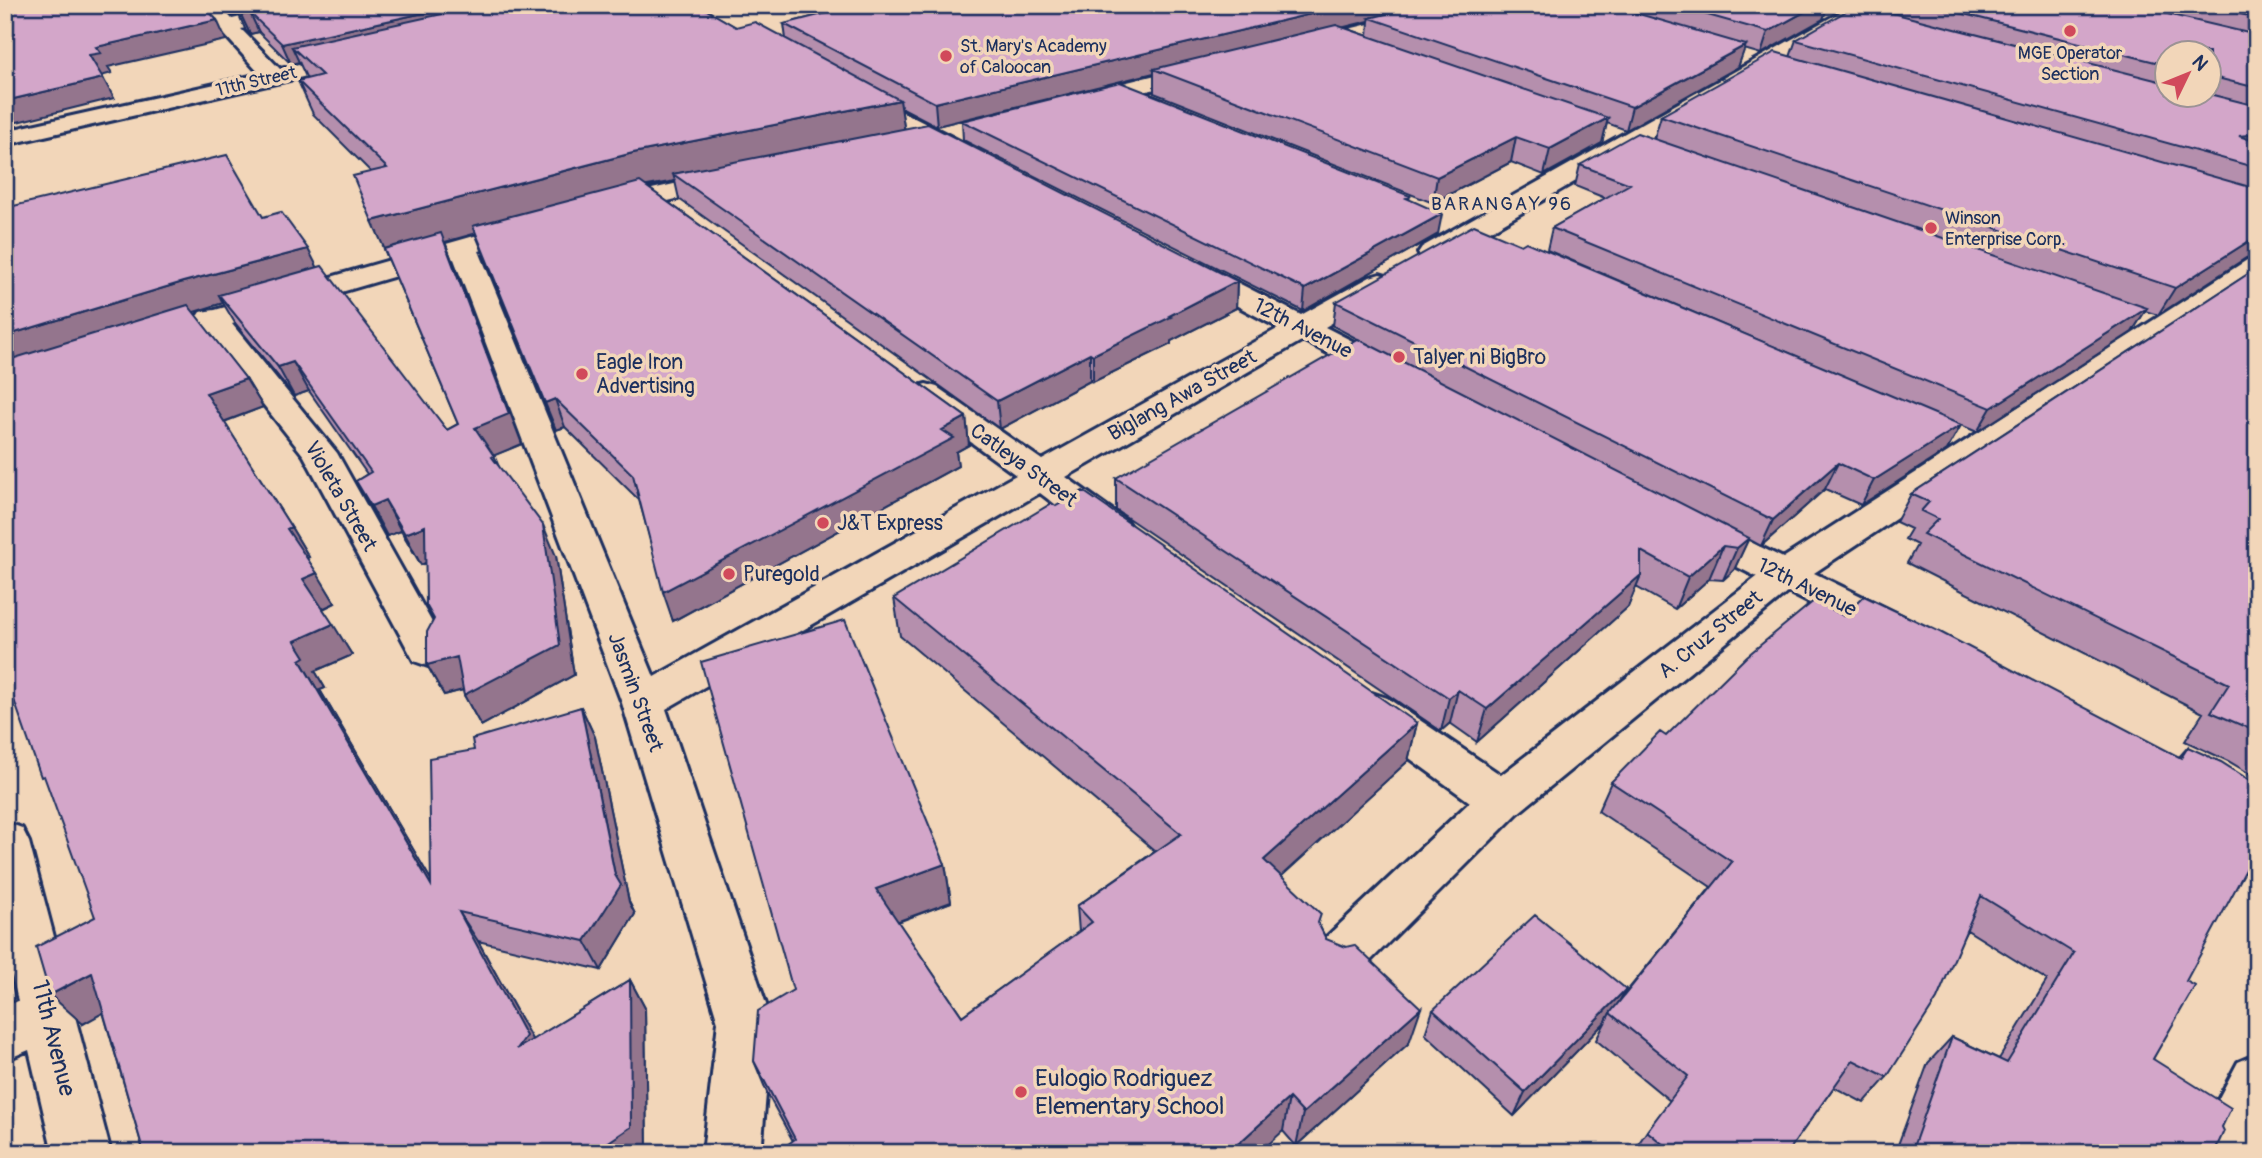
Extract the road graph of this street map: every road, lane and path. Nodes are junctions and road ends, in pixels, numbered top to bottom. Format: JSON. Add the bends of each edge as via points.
{"nodes":[{"id":1,"x":208,"y":5,"type":"edge"},
{"id":2,"x":324,"y":5,"type":"edge"},
{"id":3,"x":1471,"y":5,"type":"edge"},
{"id":4,"x":1814,"y":8,"type":"edge"},
{"id":5,"x":1863,"y":15,"type":"edge"},
{"id":6,"x":226,"y":26,"type":"junction"},
{"id":7,"x":1335,"y":38,"type":"junction"},
{"id":8,"x":1282,"y":51,"type":"edge"},
{"id":9,"x":1374,"y":51,"type":"edge"},
{"id":10,"x":370,"y":55,"type":"edge"},
{"id":11,"x":1739,"y":57,"type":"edge"},
{"id":12,"x":1228,"y":64,"type":"edge"},
{"id":13,"x":1764,"y":65,"type":"junction"},
{"id":14,"x":1791,"y":72,"type":"edge"},
{"id":15,"x":275,"y":77,"type":"junction"},
{"id":16,"x":837,"y":85,"type":"edge"},
{"id":17,"x":1120,"y":90,"type":"junction"},
{"id":18,"x":1067,"y":104,"type":"edge"},
{"id":19,"x":1158,"y":106,"type":"edge"},
{"id":20,"x":960,"y":131,"type":"edge"},
{"id":21,"x":1604,"y":132,"type":"edge"},
{"id":22,"x":934,"y":137,"type":"junction"},
{"id":23,"x":5,"y":138,"type":"edge"},
{"id":24,"x":1629,"y":141,"type":"junction"},
{"id":25,"x":894,"y":146,"type":"edge"},
{"id":26,"x":1655,"y":150,"type":"edge"},
{"id":27,"x":983,"y":163,"type":"edge"},
{"id":28,"x":746,"y":176,"type":"edge"},
{"id":29,"x":652,"y":195,"type":"junction"},
{"id":30,"x":585,"y":214,"type":"edge"},
{"id":31,"x":1434,"y":216,"type":"edge"},
{"id":32,"x":685,"y":219,"type":"edge"},
{"id":33,"x":558,"y":221,"type":"edge"},
{"id":34,"x":1484,"y":236,"type":"junction"},
{"id":35,"x":463,"y":246,"type":"junction"},
{"id":36,"x":1167,"y":258,"type":"edge"},
{"id":37,"x":2257,"y":265,"type":"edge"},
{"id":38,"x":211,"y":318,"type":"junction"},
{"id":39,"x":1302,"y":328,"type":"junction"},
{"id":40,"x":121,"y":347,"type":"edge"},
{"id":41,"x":906,"y":380,"type":"edge"},
{"id":42,"x":1425,"y":391,"type":"edge"},
{"id":43,"x":1038,"y":476,"type":"junction"},
{"id":44,"x":1660,"y":512,"type":"edge"},
{"id":45,"x":1140,"y":547,"type":"edge"},
{"id":46,"x":1783,"y":576,"type":"junction"},
{"id":47,"x":1925,"y":643,"type":"edge"},
{"id":48,"x":428,"y":651,"type":"edge"},
{"id":49,"x":1344,"y":690,"type":"edge"},
{"id":50,"x":643,"y":703,"type":"junction"},
{"id":51,"x":1502,"y":800,"type":"junction"},
{"id":52,"x":5,"y":842,"type":"edge"},
{"id":53,"x":1339,"y":958,"type":"edge"},
{"id":54,"x":27,"y":1024,"type":"edge"},
{"id":55,"x":2257,"y":1081,"type":"edge"},
{"id":56,"x":82,"y":1153,"type":"edge"},
{"id":57,"x":732,"y":1153,"type":"edge"},
{"id":58,"x":2219,"y":1153,"type":"edge"}],
"edges":[{"from":1,"to":6,"type":"street"},
{"from":2,"to":6,"type":"street"},
{"from":3,"to":7,"type":"street"},
{"from":4,"to":5,"type":"street"},
{"from":5,"to":13,"type":"street","name":"Biglang Awa Street"},
{"from":6,"to":15,"type":"street"},
{"from":7,"to":8,"type":"street"},
{"from":7,"to":9,"type":"street"},
{"from":10,"to":15,"type":"street","name":"11th Street"},
{"from":11,"to":13,"type":"street"},
{"from":12,"to":17,"type":"street"},
{"from":13,"to":14,"type":"street"},
{"from":13,"to":24,"type":"street","name":"Biglang Awa Street"},
{"from":15,"to":23,"type":"street","name":"11th Street"},
{"from":16,"to":22,"type":"street"},
{"from":17,"to":18,"type":"street"},
{"from":17,"to":19,"type":"street"},
{"from":20,"to":22,"type":"street"},
{"from":21,"to":24,"type":"street"},
{"from":22,"to":25,"type":"street"},
{"from":22,"to":27,"type":"street"},
{"from":24,"to":26,"type":"street"},
{"from":24,"to":34,"type":"street","name":"Biglang Awa Street"},
{"from":28,"to":29,"type":"street"},
{"from":29,"to":30,"type":"street"},
{"from":29,"to":32,"type":"street"},
{"from":31,"to":34,"type":"street"},
{"from":33,"to":35,"type":"street"},
{"from":34,"to":39,"type":"street","name":"Biglang Awa Street","via":[[1405,269]]},
{"from":35,"to":38,"type":"street"},
{"from":35,"to":50,"type":"street","name":"Jasmin Street"},
{"from":36,"to":39,"type":"street","name":"12th Avenue"},
{"from":37,"to":46,"type":"street","name":"A. Cruz Street","via":[[2147,324],[1968,444],[1945,469]]},
{"from":38,"to":40,"type":"street"},
{"from":38,"to":48,"type":"street","name":"Violeta Street","via":[[320,453]]},
{"from":39,"to":42,"type":"street","name":"12th Avenue"},
{"from":39,"to":43,"type":"street","name":"Biglang Awa Street"},
{"from":41,"to":43,"type":"street","name":"Catleya Street"},
{"from":43,"to":45,"type":"street","name":"Catleya Street"},
{"from":43,"to":50,"type":"street","name":"Biglang Awa Street"},
{"from":44,"to":46,"type":"street","name":"12th Avenue"},
{"from":46,"to":47,"type":"street","name":"12th Avenue"},
{"from":46,"to":51,"type":"street","name":"A. Cruz Street"},
{"from":49,"to":51,"type":"street"},
{"from":50,"to":57,"type":"street","name":"Jasmin Street","via":[[745,1022]]},
{"from":51,"to":53,"type":"street","name":"A. Cruz Street"},
{"from":52,"to":54,"type":"street","name":"11th Avenue"},
{"from":54,"to":56,"type":"street","name":"11th Avenue"},
{"from":55,"to":58,"type":"street"}]}
